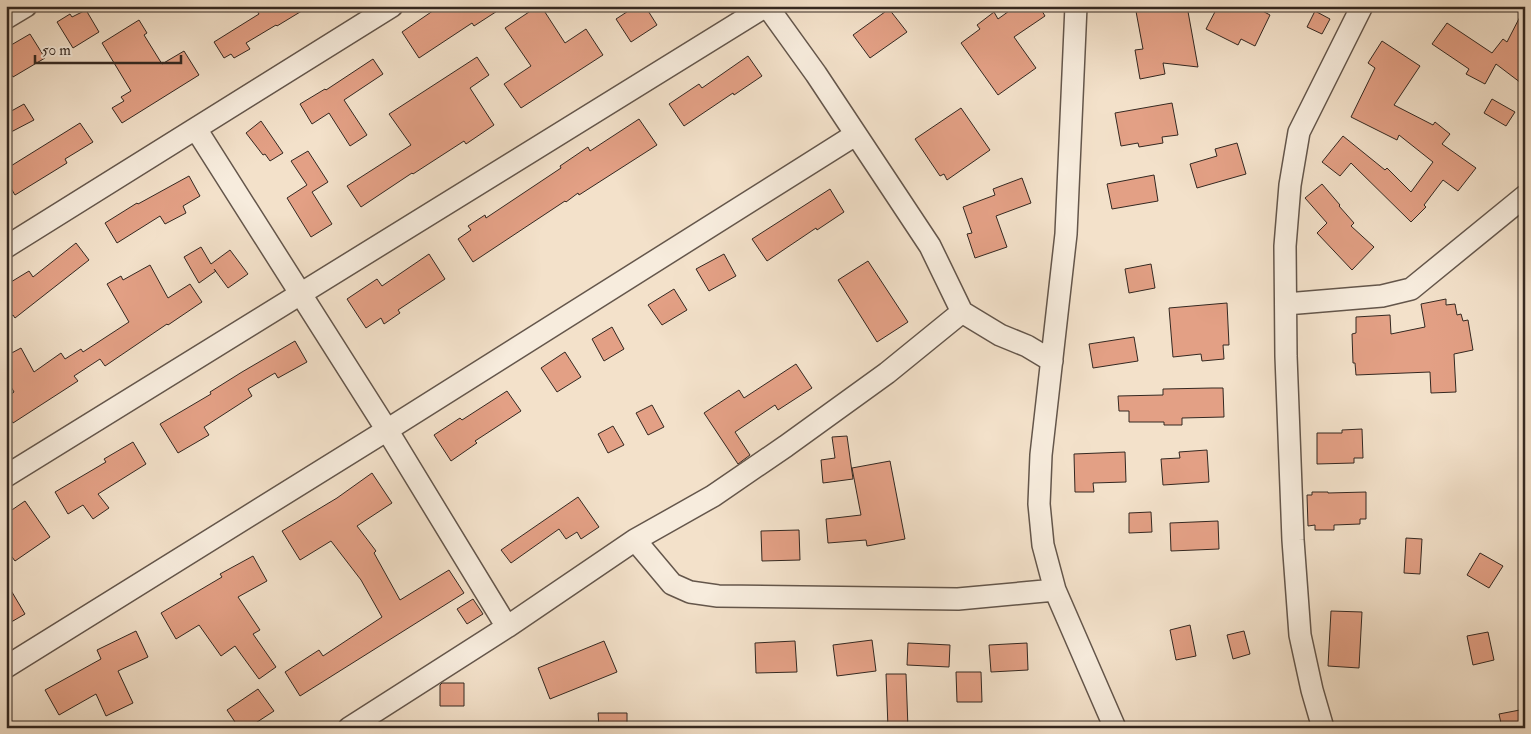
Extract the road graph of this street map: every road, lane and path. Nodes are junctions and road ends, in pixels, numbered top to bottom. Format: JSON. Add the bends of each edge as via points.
{"nodes":[{"id":1,"x":26,"y":6,"type":"edge"},
{"id":2,"x":392,"y":6,"type":"edge"},
{"id":3,"x":766,"y":6,"type":"edge"},
{"id":4,"x":1076,"y":6,"type":"edge"},
{"id":5,"x":1362,"y":6,"type":"edge"},
{"id":6,"x":6,"y":18,"type":"edge"},
{"id":7,"x":196,"y":129,"type":"junction"},
{"id":8,"x":855,"y":135,"type":"junction"},
{"id":9,"x":1525,"y":196,"type":"edge"},
{"id":10,"x":6,"y":247,"type":"edge"},
{"id":11,"x":300,"y":294,"type":"junction"},
{"id":12,"x":1286,"y":304,"type":"junction"},
{"id":13,"x":962,"y":312,"type":"junction"},
{"id":14,"x":1052,"y":361,"type":"junction"},
{"id":15,"x":387,"y":430,"type":"junction"},
{"id":16,"x":6,"y":476,"type":"edge"},
{"id":17,"x":635,"y":540,"type":"junction"},
{"id":18,"x":1055,"y":590,"type":"junction"},
{"id":19,"x":507,"y":627,"type":"junction"},
{"id":20,"x":6,"y":666,"type":"edge"},
{"id":21,"x":349,"y":728,"type":"edge"},
{"id":22,"x":1115,"y":728,"type":"edge"},
{"id":23,"x":1323,"y":728,"type":"edge"}],
"edges":[{"from":1,"to":6,"type":"street"},
{"from":2,"to":7,"type":"street"},
{"from":3,"to":8,"type":"street","via":[[816,74]]},
{"from":3,"to":11,"type":"street"},
{"from":4,"to":14,"type":"street","via":[[1066,234]]},
{"from":5,"to":12,"type":"street","via":[[1299,132],[1285,246]]},
{"from":7,"to":10,"type":"street"},
{"from":7,"to":11,"type":"street"},
{"from":8,"to":13,"type":"street","via":[[930,246]]},
{"from":8,"to":15,"type":"street"},
{"from":9,"to":12,"type":"street","via":[[1411,289],[1382,296]]},
{"from":11,"to":15,"type":"street"},
{"from":11,"to":16,"type":"street"},
{"from":12,"to":23,"type":"street","via":[[1293,540],[1300,635]]},
{"from":13,"to":14,"type":"street"},
{"from":13,"to":17,"type":"street","via":[[786,446],[713,496]]},
{"from":14,"to":18,"type":"street","via":[[1039,504],[1043,545]]},
{"from":15,"to":19,"type":"street"},
{"from":15,"to":20,"type":"street"},
{"from":17,"to":18,"type":"street","via":[[672,584],[690,592],[718,596],[958,599]]},
{"from":17,"to":19,"type":"street"},
{"from":18,"to":22,"type":"street"},
{"from":19,"to":21,"type":"street"}]}
